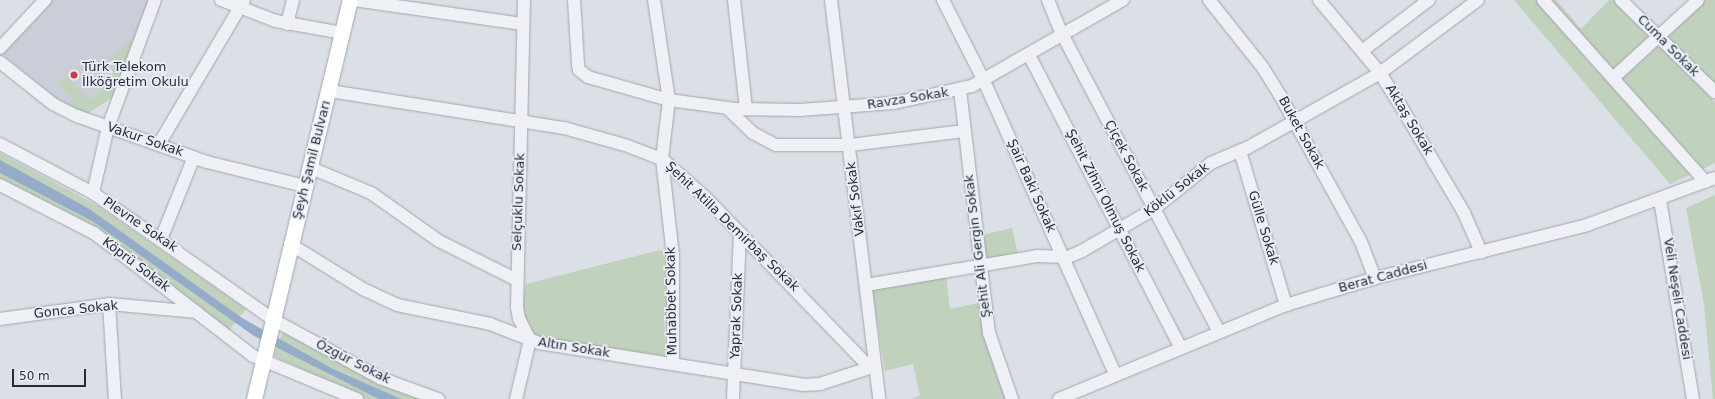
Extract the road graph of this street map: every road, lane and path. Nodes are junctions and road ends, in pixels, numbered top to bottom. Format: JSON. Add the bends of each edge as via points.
{"nodes":[{"id":1,"x":45,"y":0,"type":"edge"},
{"id":2,"x":155,"y":0,"type":"edge"},
{"id":3,"x":221,"y":0,"type":"edge"},
{"id":4,"x":293,"y":0,"type":"edge"},
{"id":5,"x":350,"y":0,"type":"edge"},
{"id":6,"x":354,"y":0,"type":"edge"},
{"id":7,"x":524,"y":0,"type":"edge"},
{"id":8,"x":574,"y":0,"type":"edge"},
{"id":9,"x":654,"y":0,"type":"edge"},
{"id":10,"x":734,"y":0,"type":"edge"},
{"id":11,"x":831,"y":0,"type":"edge"},
{"id":12,"x":943,"y":0,"type":"edge"},
{"id":13,"x":1048,"y":0,"type":"edge"},
{"id":14,"x":1123,"y":0,"type":"edge"},
{"id":15,"x":1208,"y":0,"type":"edge"},
{"id":16,"x":1319,"y":0,"type":"edge"},
{"id":17,"x":1429,"y":0,"type":"edge"},
{"id":18,"x":1478,"y":0,"type":"edge"},
{"id":19,"x":1543,"y":0,"type":"edge"},
{"id":20,"x":1621,"y":0,"type":"edge"},
{"id":21,"x":1698,"y":0,"type":"edge"},
{"id":22,"x":242,"y":4,"type":"edge"},
{"id":23,"x":288,"y":24,"type":"junction"},
{"id":24,"x":522,"y":24,"type":"junction"},
{"id":25,"x":343,"y":33,"type":"junction"},
{"id":26,"x":1062,"y":34,"type":"junction"},
{"id":27,"x":1659,"y":36,"type":"junction"},
{"id":28,"x":0,"y":48,"type":"edge"},
{"id":29,"x":1362,"y":51,"type":"junction"},
{"id":30,"x":1029,"y":55,"type":"junction"},
{"id":31,"x":0,"y":62,"type":"edge"},
{"id":32,"x":1380,"y":73,"type":"junction"},
{"id":33,"x":1613,"y":78,"type":"junction"},
{"id":34,"x":984,"y":81,"type":"junction"},
{"id":35,"x":330,"y":90,"type":"junction"},
{"id":36,"x":960,"y":90,"type":"junction"},
{"id":37,"x":1715,"y":92,"type":"edge"},
{"id":38,"x":670,"y":100,"type":"junction"},
{"id":39,"x":727,"y":108,"type":"junction"},
{"id":40,"x":844,"y":108,"type":"junction"},
{"id":41,"x":746,"y":109,"type":"junction"},
{"id":42,"x":1295,"y":120,"type":"junction"},
{"id":43,"x":522,"y":121,"type":"junction"},
{"id":44,"x":108,"y":127,"type":"junction"},
{"id":45,"x":964,"y":131,"type":"junction"},
{"id":46,"x":0,"y":144,"type":"edge"},
{"id":47,"x":159,"y":144,"type":"junction"},
{"id":48,"x":850,"y":145,"type":"junction"},
{"id":49,"x":1240,"y":151,"type":"junction"},
{"id":50,"x":194,"y":157,"type":"junction"},
{"id":51,"x":662,"y":159,"type":"junction"},
{"id":52,"x":311,"y":168,"type":"junction"},
{"id":53,"x":1711,"y":180,"type":"edge"},
{"id":54,"x":0,"y":185,"type":"edge"},
{"id":55,"x":305,"y":186,"type":"junction"},
{"id":56,"x":93,"y":193,"type":"junction"},
{"id":57,"x":1660,"y":200,"type":"junction"},
{"id":58,"x":1154,"y":209,"type":"junction"},
{"id":59,"x":1119,"y":231,"type":"junction"},
{"id":60,"x":740,"y":233,"type":"junction"},
{"id":61,"x":160,"y":239,"type":"junction"},
{"id":62,"x":290,"y":244,"type":"junction"},
{"id":63,"x":1481,"y":252,"type":"junction"},
{"id":64,"x":1063,"y":257,"type":"junction"},
{"id":65,"x":980,"y":266,"type":"junction"},
{"id":66,"x":1375,"y":278,"type":"junction"},
{"id":67,"x":517,"y":280,"type":"junction"},
{"id":68,"x":866,"y":285,"type":"junction"},
{"id":69,"x":109,"y":304,"type":"junction"},
{"id":70,"x":1286,"y":305,"type":"junction"},
{"id":71,"x":199,"y":313,"type":"junction"},
{"id":72,"x":0,"y":319,"type":"edge"},
{"id":73,"x":272,"y":319,"type":"junction"},
{"id":74,"x":1219,"y":332,"type":"junction"},
{"id":75,"x":530,"y":340,"type":"junction"},
{"id":76,"x":1181,"y":348,"type":"junction"},
{"id":77,"x":263,"y":356,"type":"junction"},
{"id":78,"x":672,"y":364,"type":"junction"},
{"id":79,"x":873,"y":367,"type":"junction"},
{"id":80,"x":1115,"y":374,"type":"junction"},
{"id":81,"x":734,"y":376,"type":"junction"},
{"id":82,"x":115,"y":399,"type":"edge"},
{"id":83,"x":254,"y":399,"type":"edge"},
{"id":84,"x":357,"y":399,"type":"edge"},
{"id":85,"x":438,"y":399,"type":"edge"},
{"id":86,"x":516,"y":399,"type":"edge"},
{"id":87,"x":733,"y":399,"type":"edge"},
{"id":88,"x":879,"y":399,"type":"edge"},
{"id":89,"x":1012,"y":399,"type":"edge"},
{"id":90,"x":1059,"y":399,"type":"edge"},
{"id":91,"x":1693,"y":399,"type":"edge"}],
"edges":[{"from":1,"to":28,"type":"street"},
{"from":2,"to":44,"type":"street"},
{"from":3,"to":22,"type":"street"},
{"from":4,"to":23,"type":"street"},
{"from":5,"to":25,"type":"main road","name":"Şeyh Şamil Bulvarı"},
{"from":6,"to":24,"type":"street"},
{"from":7,"to":24,"type":"street","name":"Selçuklu Sokak"},
{"from":8,"to":38,"type":"street","name":"Ravza Sokak","via":[[579,70],[597,81]]},
{"from":9,"to":38,"type":"street","name":"Muhabbet Sokak"},
{"from":10,"to":41,"type":"street"},
{"from":11,"to":40,"type":"street","name":"Vakıf Sokak"},
{"from":12,"to":34,"type":"street","name":"Şair Baki Sokak"},
{"from":13,"to":26,"type":"street","name":"Çiçek Sokak"},
{"from":14,"to":26,"type":"street","name":"Ravza Sokak"},
{"from":15,"to":42,"type":"street","name":"Buket Sokak","via":[[1263,68]]},
{"from":16,"to":29,"type":"street","name":"Aktaş Sokak"},
{"from":17,"to":29,"type":"street"},
{"from":18,"to":32,"type":"street","name":"Köklü Sokak"},
{"from":19,"to":33,"type":"street"},
{"from":20,"to":27,"type":"street","name":"Cuma Sokak"},
{"from":21,"to":27,"type":"street"},
{"from":22,"to":23,"type":"street"},
{"from":22,"to":47,"type":"street"},
{"from":23,"to":25,"type":"street"},
{"from":24,"to":43,"type":"street","name":"Selçuklu Sokak"},
{"from":25,"to":35,"type":"main road","name":"Şeyh Şamil Bulvarı"},
{"from":26,"to":30,"type":"street","name":"Ravza Sokak"},
{"from":26,"to":58,"type":"street","name":"Çiçek Sokak"},
{"from":27,"to":33,"type":"street"},
{"from":27,"to":37,"type":"street","name":"Cuma Sokak"},
{"from":29,"to":32,"type":"street","name":"Aktaş Sokak"},
{"from":30,"to":34,"type":"street","name":"Ravza Sokak"},
{"from":30,"to":59,"type":"street","name":"Şehit Zihni Olmuş Sokak"},
{"from":31,"to":44,"type":"street","name":"Vakur Sokak","via":[[53,104]]},
{"from":32,"to":42,"type":"street","name":"Köklü Sokak"},
{"from":32,"to":63,"type":"street","name":"Aktaş Sokak","via":[[1464,213]]},
{"from":33,"to":53,"type":"street"},
{"from":34,"to":36,"type":"street","name":"Ravza Sokak"},
{"from":34,"to":64,"type":"street","name":"Şair Baki Sokak"},
{"from":35,"to":43,"type":"street","name":"Şehit Atilla Demirbaş Sokak"},
{"from":35,"to":52,"type":"main road","name":"Şeyh Şamil Bulvarı"},
{"from":36,"to":40,"type":"street","name":"Ravza Sokak","via":[[894,103]]},
{"from":36,"to":45,"type":"street","name":"Şehit Ali Gergin Sokak"},
{"from":38,"to":39,"type":"street","name":"Ravza Sokak"},
{"from":38,"to":51,"type":"street","name":"Muhabbet Sokak"},
{"from":39,"to":41,"type":"street","name":"Ravza Sokak"},
{"from":39,"to":48,"type":"street","via":[[753,133],[768,142],[785,145]]},
{"from":40,"to":41,"type":"street","name":"Ravza Sokak"},
{"from":40,"to":48,"type":"street","name":"Vakıf Sokak"},
{"from":42,"to":49,"type":"street","name":"Köklü Sokak"},
{"from":42,"to":66,"type":"street","name":"Buket Sokak","via":[[1361,242]]},
{"from":43,"to":51,"type":"street","name":"Şehit Atilla Demirbaş Sokak","via":[[579,132]]},
{"from":43,"to":67,"type":"street","name":"Selçuklu Sokak"},
{"from":44,"to":47,"type":"street","name":"Vakur Sokak"},
{"from":44,"to":56,"type":"street"},
{"from":45,"to":48,"type":"street"},
{"from":45,"to":65,"type":"street","name":"Şehit Ali Gergin Sokak"},
{"from":46,"to":56,"type":"street","name":"Plevne Sokak"},
{"from":47,"to":50,"type":"street","name":"Vakur Sokak"},
{"from":48,"to":68,"type":"street","name":"Vakıf Sokak"},
{"from":49,"to":58,"type":"street","name":"Köklü Sokak","via":[[1203,168]]},
{"from":49,"to":70,"type":"street","name":"Gülle Sokak"},
{"from":50,"to":55,"type":"street","name":"Vakur Sokak"},
{"from":50,"to":61,"type":"street"},
{"from":51,"to":60,"type":"street","name":"Şehit Atilla Demirbaş Sokak"},
{"from":51,"to":78,"type":"street","name":"Muhabbet Sokak","via":[[672,255]]},
{"from":52,"to":55,"type":"main road","name":"Şeyh Şamil Bulvarı"},
{"from":52,"to":67,"type":"street","via":[[372,193],[457,251]]},
{"from":53,"to":57,"type":"street","name":"Berat Caddesi"},
{"from":54,"to":71,"type":"street","name":"Köprü Sokak","via":[[94,233]]},
{"from":55,"to":62,"type":"main road","name":"Şeyh Şamil Bulvarı"},
{"from":56,"to":61,"type":"street","name":"Plevne Sokak"},
{"from":57,"to":63,"type":"street","name":"Berat Caddesi","via":[[1560,233]]},
{"from":57,"to":91,"type":"street","name":"Veli Neşeli Caddesi"},
{"from":58,"to":59,"type":"street","name":"Köklü Sokak"},
{"from":58,"to":74,"type":"street","name":"Çiçek Sokak"},
{"from":59,"to":64,"type":"street","name":"Köklü Sokak","via":[[1082,251]]},
{"from":59,"to":76,"type":"street","name":"Şehit Zihni Olmuş Sokak"},
{"from":60,"to":79,"type":"street","name":"Şehit Atilla Demirbaş Sokak"},
{"from":60,"to":81,"type":"street","name":"Yaprak Sokak"},
{"from":61,"to":73,"type":"street","name":"Plevne Sokak"},
{"from":62,"to":73,"type":"main road","name":"Şeyh Şamil Bulvarı"},
{"from":62,"to":75,"type":"street","name":"Altın Sokak","via":[[363,289],[397,305],[490,324]]},
{"from":63,"to":66,"type":"street","name":"Berat Caddesi"},
{"from":64,"to":65,"type":"street","name":"Köklü Sokak","via":[[1037,256]]},
{"from":64,"to":80,"type":"street","name":"Şair Baki Sokak"},
{"from":65,"to":68,"type":"street","name":"Köklü Sokak"},
{"from":65,"to":89,"type":"street","name":"Şehit Ali Gergin Sokak","via":[[990,337]]},
{"from":66,"to":70,"type":"street","name":"Berat Caddesi"},
{"from":67,"to":75,"type":"street","name":"Selçuklu Sokak","via":[[519,318]]},
{"from":68,"to":79,"type":"street","name":"Vakıf Sokak"},
{"from":69,"to":71,"type":"street","name":"Gonca Sokak"},
{"from":69,"to":72,"type":"street","name":"Gonca Sokak"},
{"from":69,"to":82,"type":"street"},
{"from":70,"to":74,"type":"street","name":"Berat Caddesi"},
{"from":71,"to":77,"type":"street","name":"Köprü Sokak"},
{"from":73,"to":77,"type":"main road","name":"Şeyh Şamil Bulvarı"},
{"from":73,"to":85,"type":"street","name":"Özgür Sokak","via":[[380,378]]},
{"from":74,"to":76,"type":"street","name":"Berat Caddesi"},
{"from":75,"to":78,"type":"street","name":"Altın Sokak"},
{"from":75,"to":86,"type":"street"},
{"from":76,"to":80,"type":"street","name":"Berat Caddesi"},
{"from":77,"to":83,"type":"main road"},
{"from":77,"to":84,"type":"street","name":"Köprü Sokak"},
{"from":78,"to":81,"type":"street","name":"Altın Sokak"},
{"from":79,"to":81,"type":"street","name":"Altın Sokak","via":[[811,385]]},
{"from":79,"to":88,"type":"street","name":"Vakıf Sokak"},
{"from":80,"to":90,"type":"street","name":"Berat Caddesi"},
{"from":81,"to":87,"type":"street","name":"Yaprak Sokak"}]}
